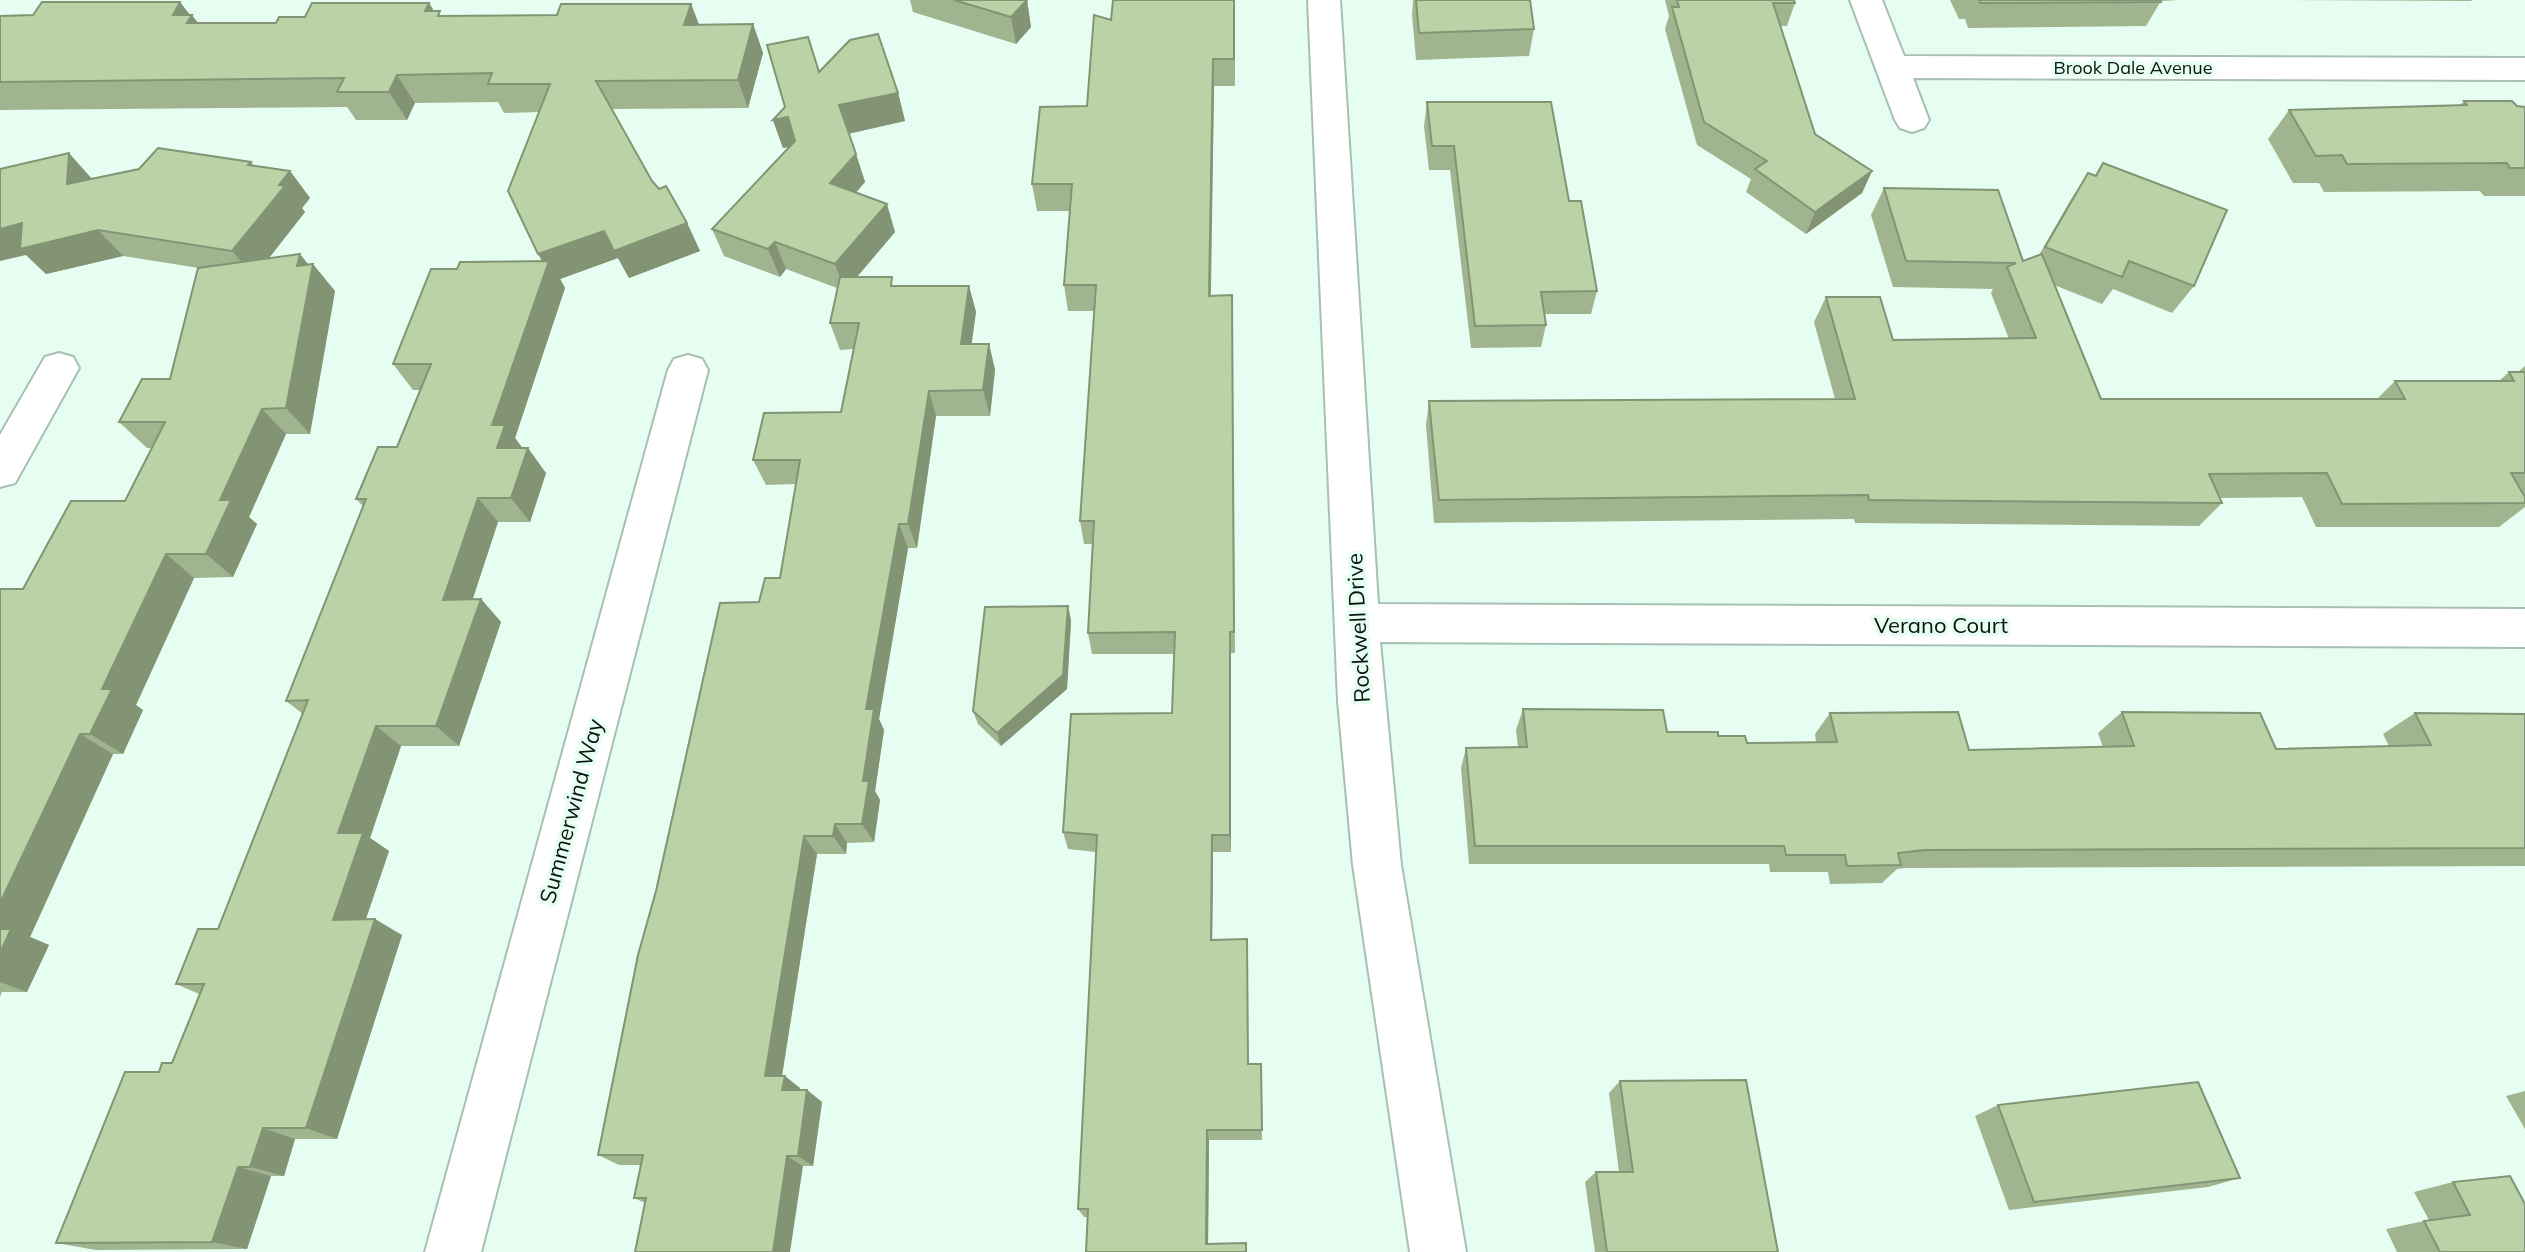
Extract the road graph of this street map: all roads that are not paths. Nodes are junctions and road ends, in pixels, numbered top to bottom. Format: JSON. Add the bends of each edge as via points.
{"nodes":[{"id":1,"x":1324,"y":0,"type":"edge"},
{"id":2,"x":1866,"y":0,"type":"edge"},
{"id":3,"x":1891,"y":67,"type":"junction"},
{"id":4,"x":2525,"y":69,"type":"edge"},
{"id":5,"x":1912,"y":120,"type":"dead end"},
{"id":6,"x":59,"y":368,"type":"dead end"},
{"id":7,"x":688,"y":370,"type":"dead end"},
{"id":8,"x":0,"y":471,"type":"edge"},
{"id":9,"x":1357,"y":623,"type":"junction"},
{"id":10,"x":2525,"y":628,"type":"edge"},
{"id":11,"x":453,"y":1252,"type":"edge"},
{"id":12,"x":1438,"y":1252,"type":"edge"}],
"edges":[{"from":1,"to":9,"type":"street","name":"Rockwell Drive"},
{"from":2,"to":3,"type":"street"},
{"from":3,"to":4,"type":"street","name":"Brook Dale Avenue"},
{"from":3,"to":5,"type":"street"},
{"from":6,"to":8,"type":"street"},
{"from":7,"to":11,"type":"street","name":"Summerwind Way"},
{"from":9,"to":10,"type":"street","name":"Verano Court"},
{"from":9,"to":12,"type":"street","name":"Rockwell Drive","via":[[1377,865]]}]}
